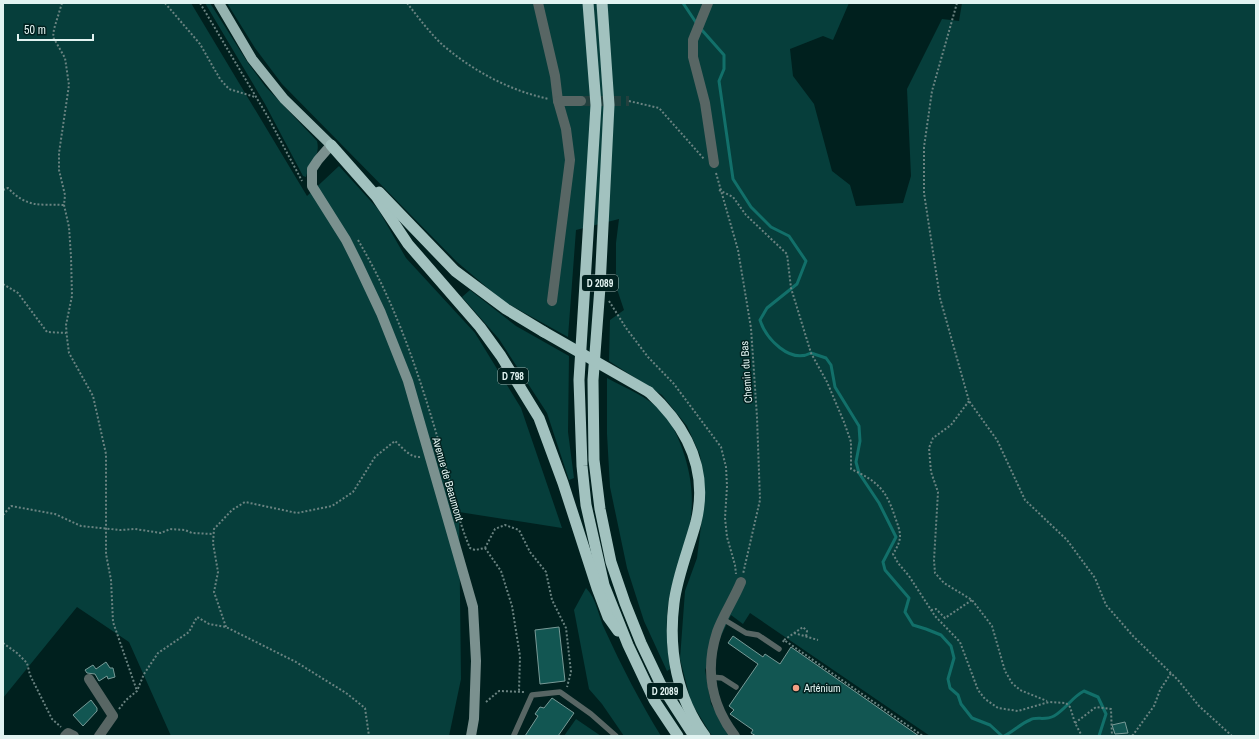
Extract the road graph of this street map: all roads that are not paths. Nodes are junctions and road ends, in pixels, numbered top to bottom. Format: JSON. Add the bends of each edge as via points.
{"nodes":[{"id":1,"x":219,"y":3,"type":"edge"},
{"id":2,"x":538,"y":3,"type":"edge"},
{"id":3,"x":588,"y":3,"type":"edge"},
{"id":4,"x":602,"y":3,"type":"edge"},
{"id":5,"x":708,"y":3,"type":"edge"},
{"id":6,"x":558,"y":101,"type":"junction"},
{"id":7,"x":581,"y":101,"type":"tunnel mouth"},
{"id":8,"x":331,"y":146,"type":"junction"},
{"id":9,"x":714,"y":163,"type":"road end"},
{"id":10,"x":552,"y":301,"type":"dead end"},
{"id":11,"x":741,"y":582,"type":"road end"},
{"id":12,"x":723,"y":619,"type":"junction"},
{"id":13,"x":628,"y":645,"type":"junction"},
{"id":14,"x":779,"y":649,"type":"road end"},
{"id":15,"x":712,"y":677,"type":"junction"},
{"id":16,"x":89,"y":679,"type":"dead end"},
{"id":17,"x":736,"y":687,"type":"dead end"},
{"id":18,"x":514,"y":735,"type":"edge"},
{"id":19,"x":99,"y":736,"type":"edge"},
{"id":20,"x":471,"y":736,"type":"edge"},
{"id":21,"x":616,"y":736,"type":"edge"},
{"id":22,"x":678,"y":736,"type":"edge"},
{"id":23,"x":694,"y":736,"type":"edge"},
{"id":24,"x":705,"y":736,"type":"edge"},
{"id":25,"x":735,"y":736,"type":"edge"}],
"edges":[{"from":1,"to":8,"type":"main road","via":[[252,59],[284,99]]},
{"from":2,"to":6,"type":"street","via":[[555,76]]},
{"from":3,"to":13,"type":"highway","number":"D 2089","via":[[596,105],[579,380],[582,466],[586,504],[604,585]]},
{"from":4,"to":23,"type":"highway","number":"D 2089","via":[[609,105],[593,380],[594,460],[600,509],[612,562],[641,643],[662,685]]},
{"from":5,"to":9,"type":"street","via":[[693,40],[693,58],[705,103]]},
{"from":6,"to":7,"type":"street"},
{"from":6,"to":10,"type":"street","via":[[566,129],[570,160]]},
{"from":8,"to":13,"type":"highway","number":"D 798","via":[[376,196],[408,244],[480,327],[539,418],[608,617]]},
{"from":8,"to":20,"type":"main road","name":"Avenue de Beaumont","via":[[312,169],[312,186],[346,240],[381,314],[408,381],[473,607],[476,661]]},
{"from":8,"to":24,"type":"highway","bridge":true,"via":[[349,161],[455,271],[506,309],[649,392],[668,409],[681,427],[691,447],[700,489],[697,519],[674,602],[674,664],[684,698]]},
{"from":11,"to":12,"type":"street"},
{"from":12,"to":14,"type":"lane","via":[[746,633],[758,635]]},
{"from":12,"to":15,"type":"street","via":[[717,631],[710,663]]},
{"from":13,"to":22,"type":"highway","number":"D 2089","via":[[654,700]]},
{"from":15,"to":17,"type":"lane","via":[[722,678]]},
{"from":15,"to":25,"type":"street","via":[[713,690],[720,711]]},
{"from":16,"to":19,"type":"street","via":[[113,716]]},
{"from":18,"to":21,"type":"lane","via":[[532,695],[560,692]]}]}
